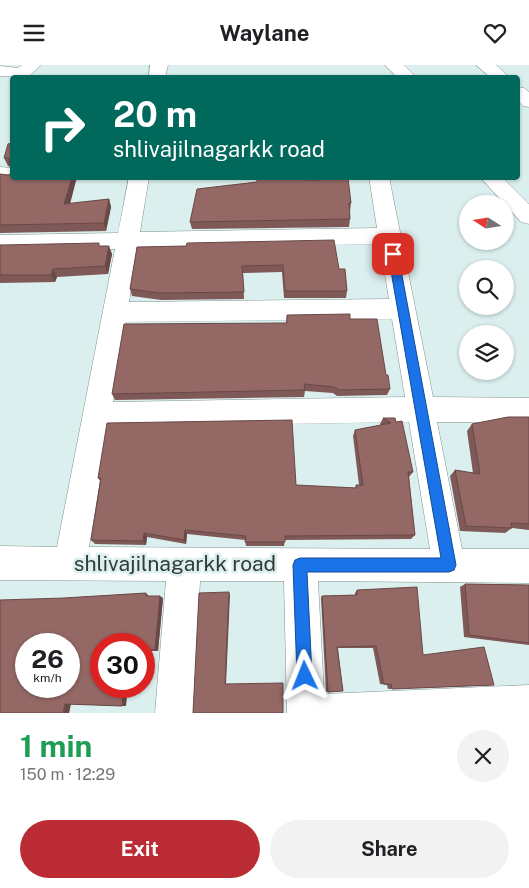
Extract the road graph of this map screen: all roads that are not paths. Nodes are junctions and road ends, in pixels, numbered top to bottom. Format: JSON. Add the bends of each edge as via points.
{"nodes":[{"id":1,"x":32,"y":65,"type":"edge"},
{"id":2,"x":378,"y":65,"type":"edge"},
{"id":3,"x":394,"y":65,"type":"edge"},
{"id":4,"x":485,"y":65,"type":"edge"},
{"id":5,"x":0,"y":71,"type":"edge"},
{"id":6,"x":389,"y":75,"type":"edge"},
{"id":7,"x":405,"y":75,"type":"edge"},
{"id":8,"x":498,"y":75,"type":"edge"},
{"id":9,"x":138,"y":180,"type":"edge"},
{"id":10,"x":381,"y":180,"type":"edge"},
{"id":11,"x":493,"y":180,"type":"edge"},
{"id":12,"x":512,"y":180,"type":"edge"},
{"id":13,"x":529,"y":197,"type":"edge"},
{"id":14,"x":529,"y":217,"type":"edge"},
{"id":15,"x":390,"y":236,"type":"junction"},
{"id":16,"x":127,"y":241,"type":"junction"},
{"id":17,"x":0,"y":243,"type":"edge"},
{"id":18,"x":403,"y":309,"type":"junction"},
{"id":19,"x":115,"y":312,"type":"junction"},
{"id":20,"x":421,"y":409,"type":"junction"},
{"id":21,"x":529,"y":410,"type":"edge"},
{"id":22,"x":96,"y":415,"type":"junction"},
{"id":23,"x":0,"y":563,"type":"edge"},
{"id":24,"x":70,"y":563,"type":"junction"},
{"id":25,"x":184,"y":564,"type":"junction"},
{"id":26,"x":300,"y":565,"type":"junction"},
{"id":27,"x":449,"y":565,"type":"junction"},
{"id":28,"x":529,"y":565,"type":"edge"},
{"id":29,"x":529,"y":704,"type":"edge"},
{"id":30,"x":433,"y":711,"type":"edge"},
{"id":31,"x":174,"y":713,"type":"edge"},
{"id":32,"x":306,"y":713,"type":"edge"},
{"id":33,"x":322,"y":713,"type":"edge"}],
"edges":[{"from":1,"to":5,"type":"street","via":[[22,74]]},
{"from":2,"to":6,"type":"street"},
{"from":3,"to":7,"type":"street"},
{"from":4,"to":8,"type":"street"},
{"from":9,"to":16,"type":"street"},
{"from":10,"to":15,"type":"street"},
{"from":11,"to":14,"type":"street"},
{"from":12,"to":13,"type":"street"},
{"from":15,"to":16,"type":"street"},
{"from":15,"to":18,"type":"street"},
{"from":16,"to":17,"type":"street"},
{"from":16,"to":19,"type":"street"},
{"from":18,"to":19,"type":"street"},
{"from":18,"to":20,"type":"street"},
{"from":19,"to":22,"type":"street"},
{"from":20,"to":21,"type":"street"},
{"from":20,"to":22,"type":"street"},
{"from":20,"to":27,"type":"street"},
{"from":22,"to":24,"type":"street"},
{"from":23,"to":24,"type":"street","name":"shlivajilnagarkk road"},
{"from":24,"to":25,"type":"street","name":"shlivajilnagarkk road"},
{"from":25,"to":26,"type":"street","name":"shlivajilnagarkk road"},
{"from":25,"to":31,"type":"street"},
{"from":26,"to":27,"type":"street","name":"shlivajilnagarkk road"},
{"from":26,"to":32,"type":"street"},
{"from":27,"to":28,"type":"street","name":"shlivajilnagarkk road"},
{"from":29,"to":30,"type":"street"},
{"from":30,"to":33,"type":"street"}]}
